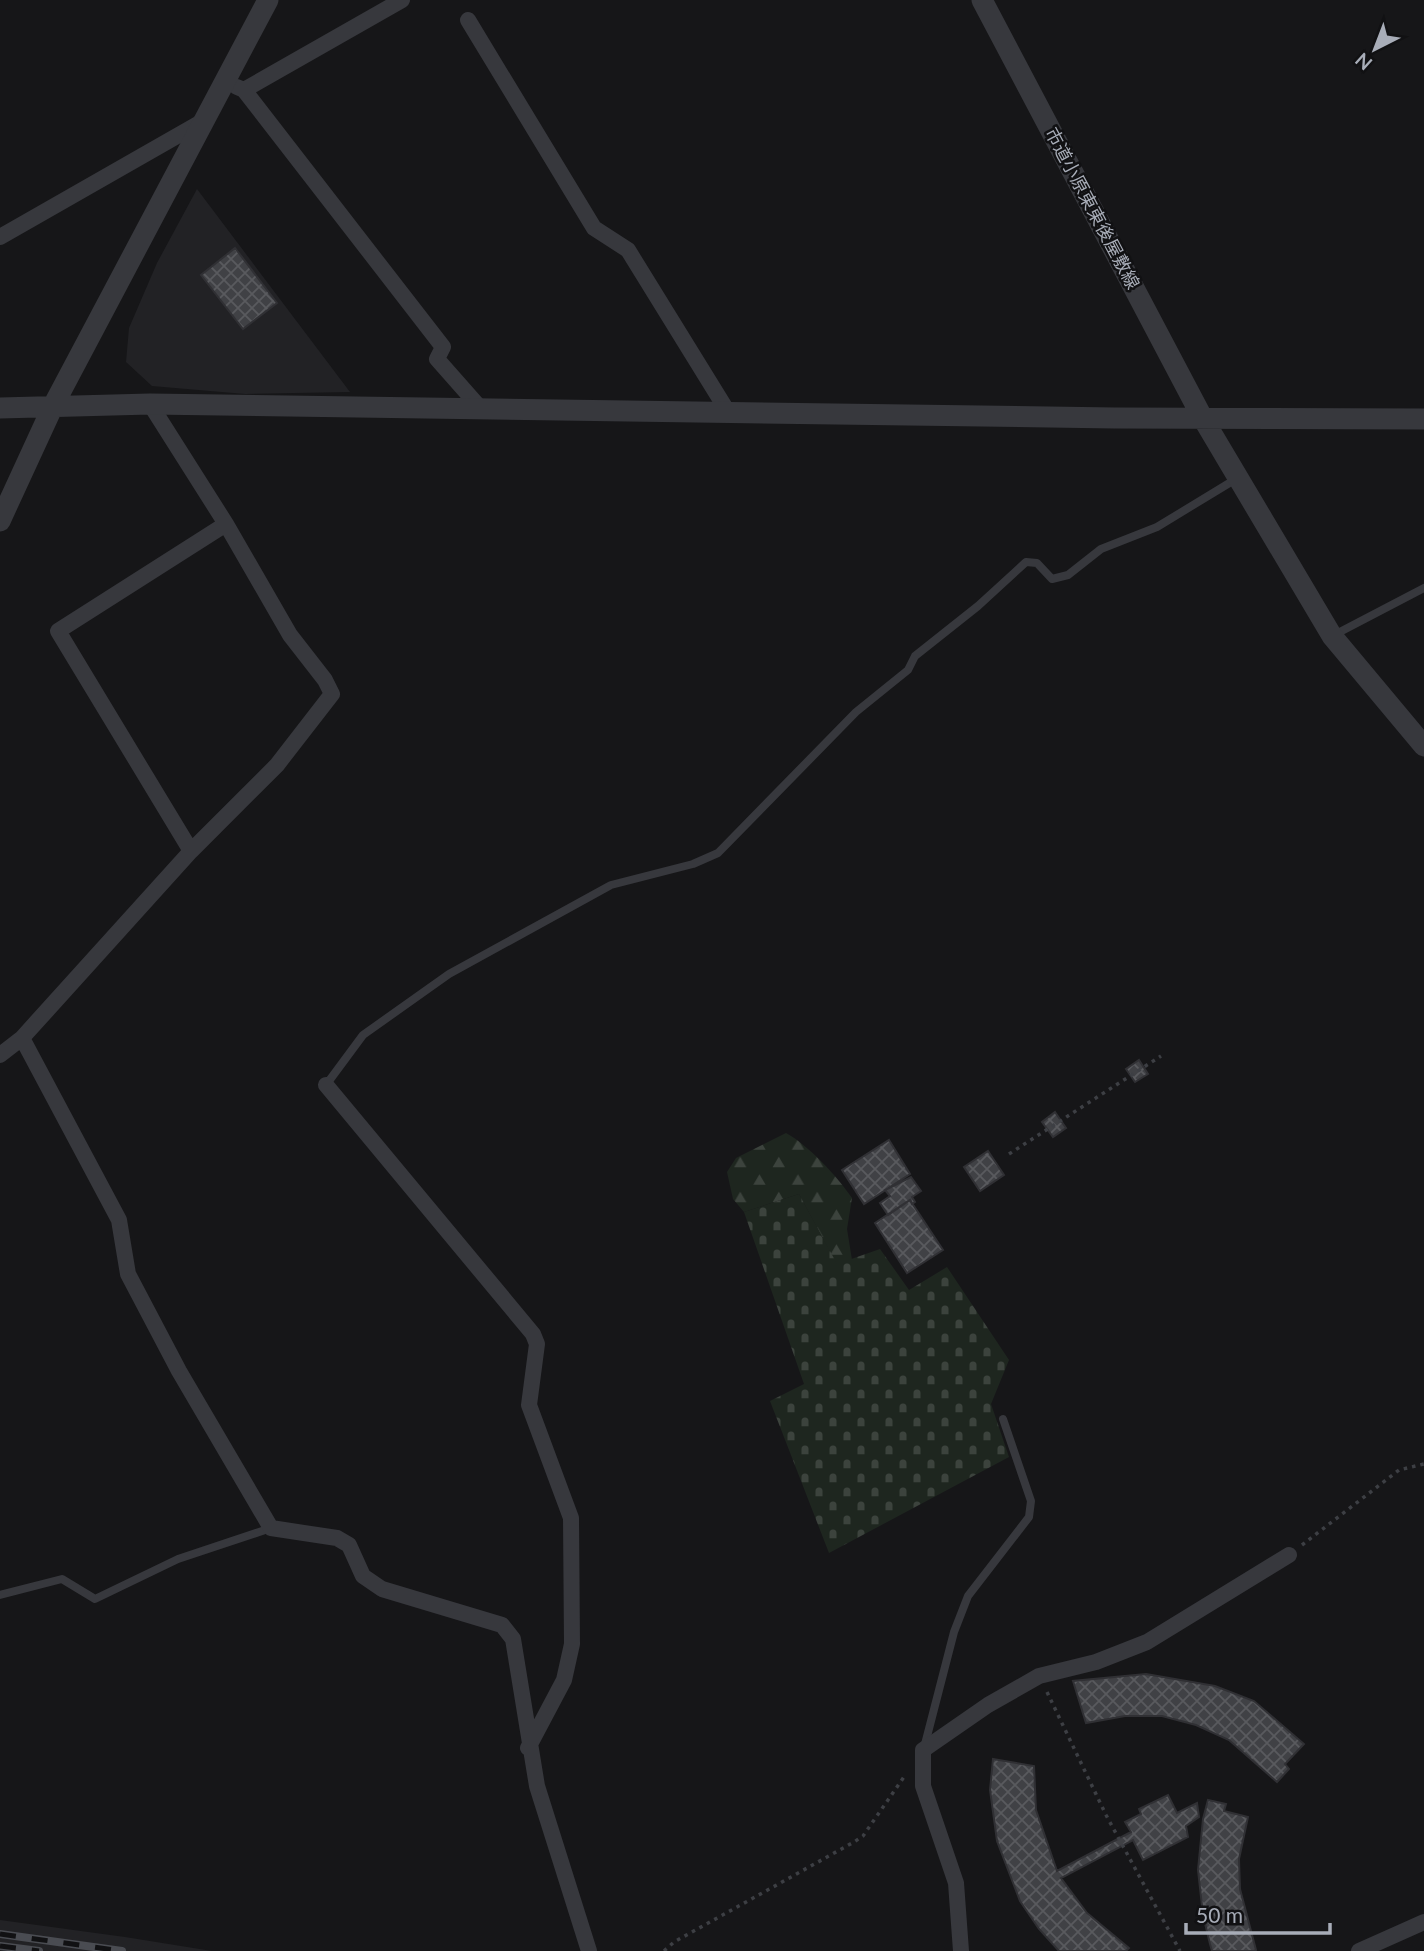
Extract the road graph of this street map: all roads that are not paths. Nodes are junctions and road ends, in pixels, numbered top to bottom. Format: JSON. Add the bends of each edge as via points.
{"nodes":[{"id":1,"x":268,"y":0,"type":"edge"},
{"id":2,"x":402,"y":0,"type":"edge"},
{"id":3,"x":982,"y":0,"type":"edge"},
{"id":4,"x":468,"y":20,"type":"dead end"},
{"id":5,"x":234,"y":87,"type":"junction"},
{"id":6,"x":205,"y":119,"type":"junction"},
{"id":7,"x":0,"y":237,"type":"edge"},
{"id":8,"x":150,"y":404,"type":"junction"},
{"id":9,"x":53,"y":407,"type":"junction"},
{"id":10,"x":0,"y":408,"type":"edge"},
{"id":11,"x":482,"y":410,"type":"junction"},
{"id":12,"x":728,"y":412,"type":"junction"},
{"id":13,"x":1202,"y":417,"type":"junction"},
{"id":14,"x":1424,"y":419,"type":"edge"},
{"id":15,"x":1238,"y":478,"type":"junction"},
{"id":16,"x":0,"y":521,"type":"edge"},
{"id":17,"x":226,"y":524,"type":"junction"},
{"id":18,"x":1424,"y":588,"type":"edge"},
{"id":19,"x":1332,"y":636,"type":"junction"},
{"id":20,"x":1424,"y":746,"type":"edge"},
{"id":21,"x":191,"y":851,"type":"junction"},
{"id":22,"x":22,"y":1038,"type":"junction"},
{"id":23,"x":0,"y":1055,"type":"edge"},
{"id":24,"x":326,"y":1084,"type":"joint"},
{"id":25,"x":1003,"y":1419,"type":"dead end"},
{"id":26,"x":271,"y":1528,"type":"junction"},
{"id":27,"x":1289,"y":1555,"type":"road end"},
{"id":28,"x":0,"y":1595,"type":"edge"},
{"id":29,"x":528,"y":1748,"type":"junction"},
{"id":30,"x":923,"y":1750,"type":"junction"},
{"id":31,"x":1424,"y":1922,"type":"edge"},
{"id":32,"x":589,"y":1951,"type":"edge"},
{"id":33,"x":961,"y":1951,"type":"edge"},
{"id":34,"x":1359,"y":1951,"type":"edge"}],
"edges":[{"from":1,"to":5,"type":"street"},
{"from":2,"to":5,"type":"street"},
{"from":3,"to":13,"type":"street","name":"市道小原東東後屋敷線"},
{"from":4,"to":12,"type":"street","via":[[594,228],[628,250]]},
{"from":5,"to":6,"type":"street"},
{"from":5,"to":11,"type":"street","via":[[443,347],[437,359]]},
{"from":6,"to":7,"type":"street"},
{"from":6,"to":9,"type":"street"},
{"from":8,"to":9,"type":"street"},
{"from":8,"to":11,"type":"street"},
{"from":8,"to":17,"type":"street"},
{"from":9,"to":10,"type":"street"},
{"from":9,"to":16,"type":"street"},
{"from":11,"to":12,"type":"street"},
{"from":12,"to":13,"type":"street"},
{"from":13,"to":14,"type":"street"},
{"from":13,"to":15,"type":"street","name":"市道小原東東後屋敷線"},
{"from":15,"to":19,"type":"street","name":"市道小原東東後屋敷線"},
{"from":15,"to":24,"type":"lane","via":[[1157,527],[1101,549],[1068,575],[1052,579],[1038,563],[1026,562],[915,656],[908,670],[847,721],[718,853],[611,885],[449,974],[363,1035]]},
{"from":17,"to":21,"type":"street","via":[[290,635],[332,694],[277,765]]},
{"from":17,"to":21,"type":"street","via":[[58,631]]},
{"from":18,"to":19,"type":"lane"},
{"from":19,"to":20,"type":"street","name":"市道小原東東後屋敷線"},
{"from":21,"to":22,"type":"street"},
{"from":22,"to":23,"type":"street"},
{"from":22,"to":26,"type":"street","via":[[119,1220],[128,1274]]},
{"from":24,"to":29,"type":"street","via":[[537,1344],[529,1405],[571,1518],[572,1644],[564,1680]]},
{"from":25,"to":30,"type":"lane","via":[[1031,1501],[1029,1517],[968,1596]]},
{"from":26,"to":28,"type":"lane","via":[[178,1559],[95,1600],[62,1579]]},
{"from":26,"to":29,"type":"street","via":[[337,1538],[349,1545],[363,1576],[382,1589],[502,1625],[513,1639]]},
{"from":27,"to":30,"type":"street","via":[[1147,1642],[1096,1662],[1040,1676],[988,1704]]},
{"from":29,"to":32,"type":"street"},
{"from":30,"to":33,"type":"street","via":[[923,1786],[956,1883]]},
{"from":31,"to":34,"type":"street"}]}
